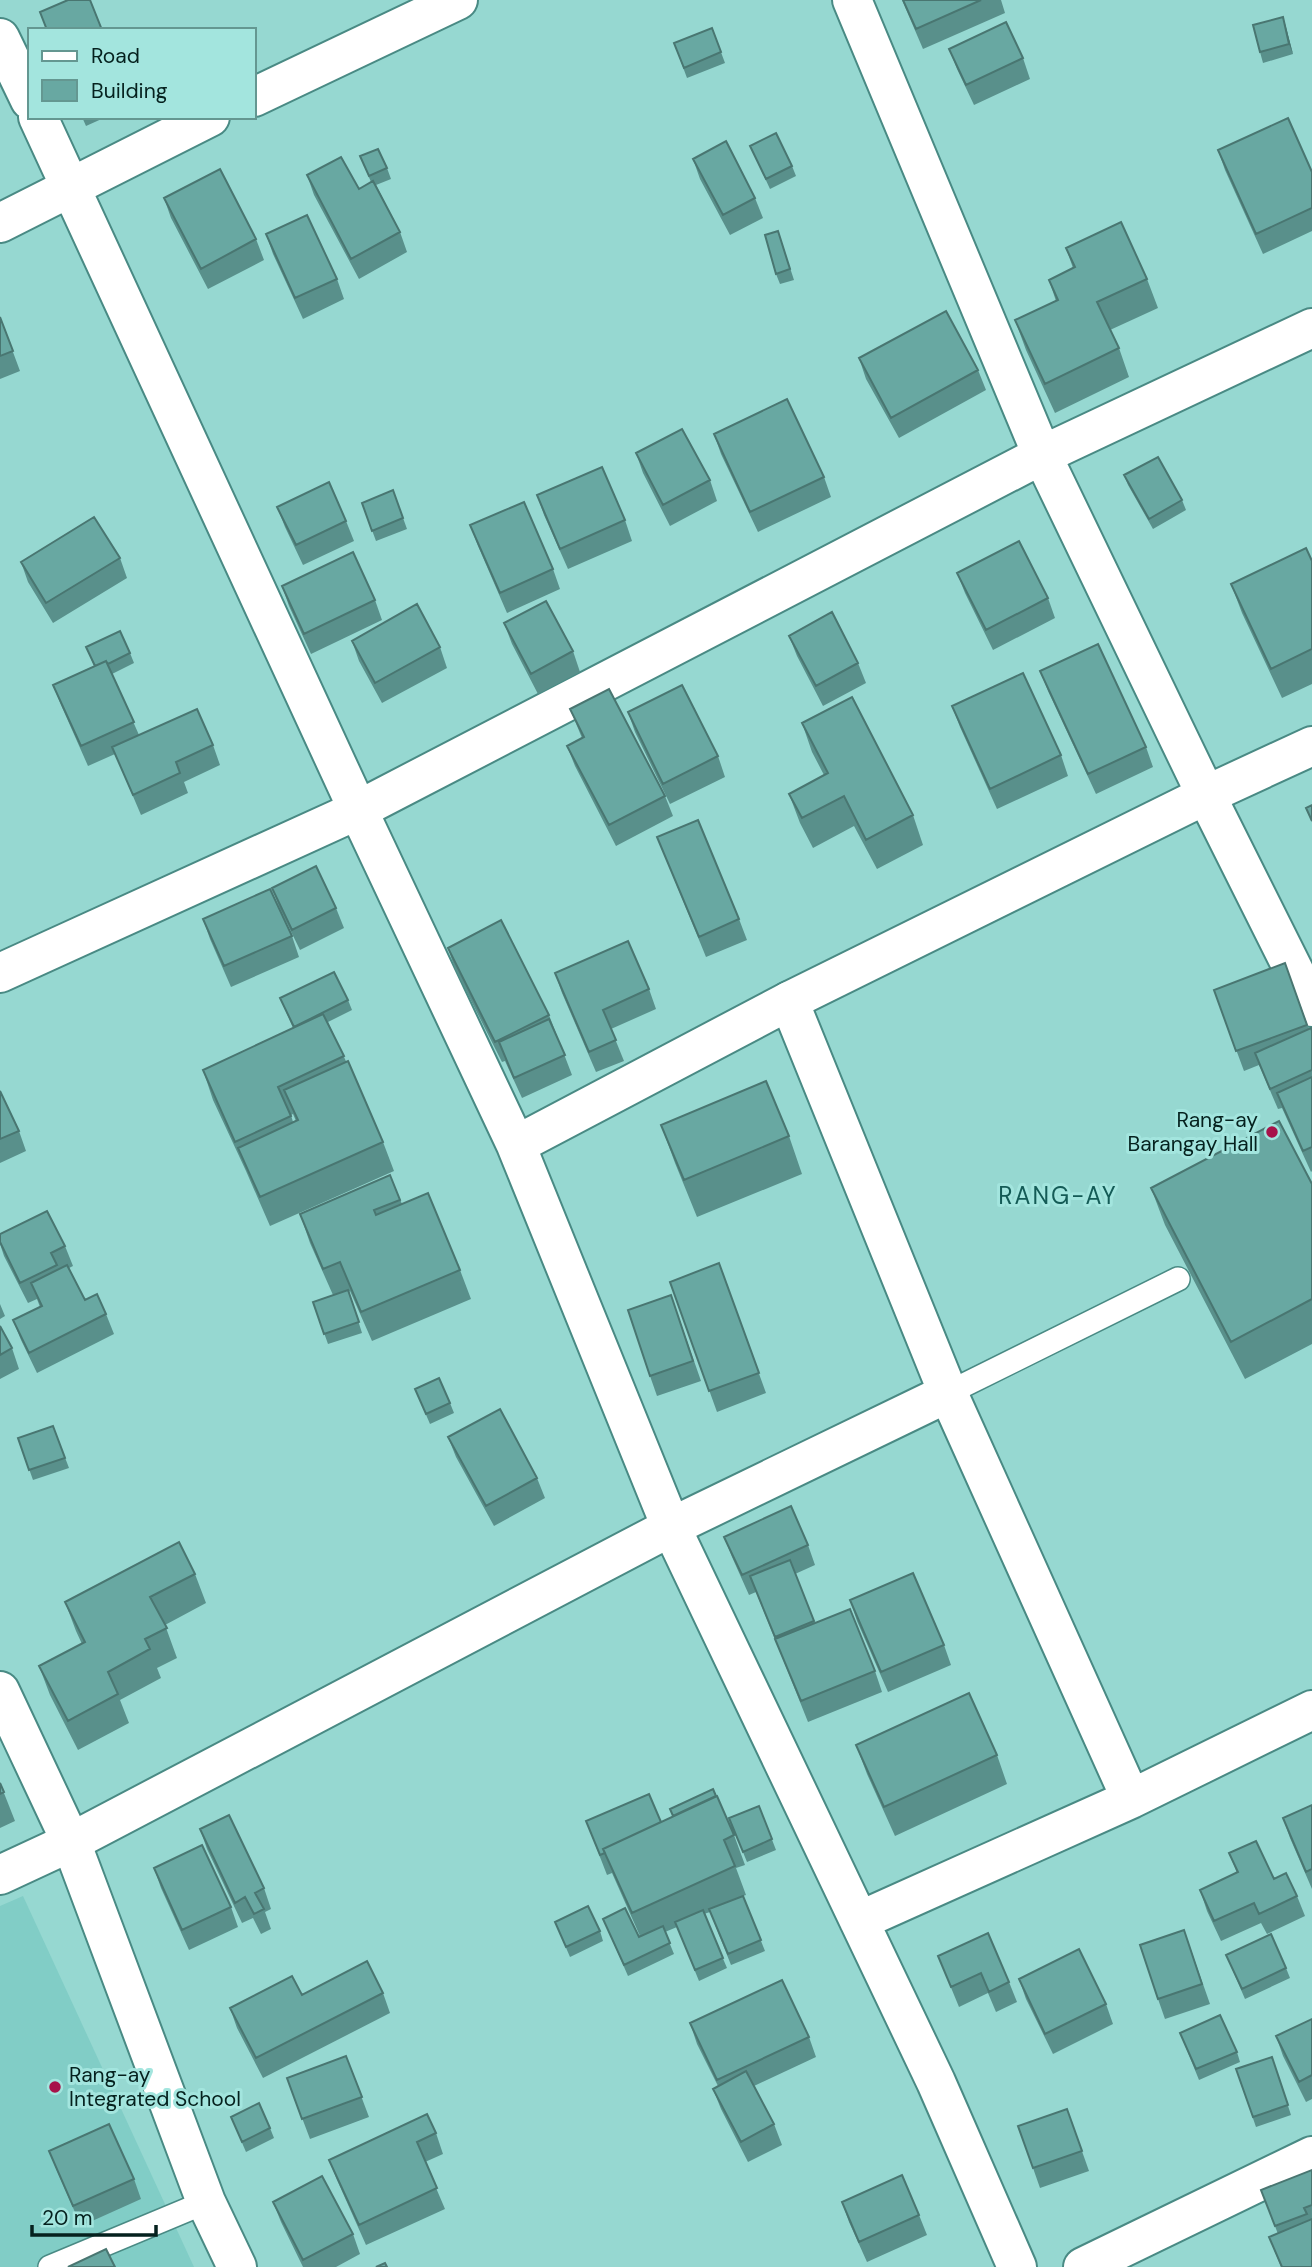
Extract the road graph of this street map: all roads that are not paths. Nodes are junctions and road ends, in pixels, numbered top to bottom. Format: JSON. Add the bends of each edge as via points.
{"nodes":[{"id":1,"x":458,"y":0,"type":"edge"},
{"id":2,"x":852,"y":0,"type":"edge"},
{"id":3,"x":0,"y":38,"type":"edge"},
{"id":4,"x":28,"y":96,"type":"edge"},
{"id":5,"x":256,"y":96,"type":"edge"},
{"id":6,"x":39,"y":119,"type":"edge"},
{"id":7,"x":206,"y":119,"type":"edge"},
{"id":8,"x":72,"y":187,"type":"junction"},
{"id":9,"x":0,"y":223,"type":"edge"},
{"id":10,"x":1312,"y":328,"type":"edge"},
{"id":11,"x":1042,"y":455,"type":"junction"},
{"id":12,"x":1312,"y":746,"type":"edge"},
{"id":13,"x":1206,"y":795,"type":"junction"},
{"id":14,"x":358,"y":810,"type":"junction"},
{"id":15,"x":0,"y":973,"type":"edge"},
{"id":16,"x":789,"y":1000,"type":"junction"},
{"id":17,"x":1312,"y":1007,"type":"edge"},
{"id":18,"x":516,"y":1145,"type":"junction"},
{"id":19,"x":1178,"y":1279,"type":"edge"},
{"id":20,"x":948,"y":1393,"type":"junction"},
{"id":21,"x":671,"y":1527,"type":"junction"},
{"id":22,"x":0,"y":1691,"type":"edge"},
{"id":23,"x":1312,"y":1710,"type":"edge"},
{"id":24,"x":1131,"y":1798,"type":"junction"},
{"id":25,"x":71,"y":1842,"type":"junction"},
{"id":26,"x":0,"y":1875,"type":"edge"},
{"id":27,"x":859,"y":1921,"type":"junction"},
{"id":28,"x":1312,"y":2156,"type":"edge"},
{"id":29,"x":206,"y":2202,"type":"junction"},
{"id":30,"x":50,"y":2267,"type":"edge"},
{"id":31,"x":237,"y":2267,"type":"edge"},
{"id":32,"x":1017,"y":2267,"type":"edge"},
{"id":33,"x":1083,"y":2267,"type":"edge"}],
"edges":[{"from":1,"to":5,"type":"street"},
{"from":2,"to":11,"type":"street"},
{"from":3,"to":4,"type":"street"},
{"from":6,"to":8,"type":"street"},
{"from":7,"to":8,"type":"street"},
{"from":8,"to":9,"type":"street"},
{"from":8,"to":14,"type":"street"},
{"from":10,"to":11,"type":"street"},
{"from":11,"to":13,"type":"street"},
{"from":11,"to":14,"type":"street"},
{"from":12,"to":13,"type":"street"},
{"from":13,"to":16,"type":"street"},
{"from":13,"to":17,"type":"street"},
{"from":14,"to":15,"type":"street"},
{"from":14,"to":18,"type":"street"},
{"from":16,"to":18,"type":"street"},
{"from":16,"to":20,"type":"street"},
{"from":18,"to":21,"type":"street"},
{"from":19,"to":20,"type":"lane"},
{"from":20,"to":21,"type":"street"},
{"from":20,"to":24,"type":"street"},
{"from":21,"to":25,"type":"street"},
{"from":21,"to":27,"type":"street"},
{"from":22,"to":25,"type":"street"},
{"from":23,"to":24,"type":"street"},
{"from":24,"to":27,"type":"street"},
{"from":25,"to":26,"type":"street"},
{"from":25,"to":29,"type":"street"},
{"from":27,"to":32,"type":"street"},
{"from":28,"to":33,"type":"street"},
{"from":29,"to":30,"type":"lane"},
{"from":29,"to":31,"type":"street"}]}
